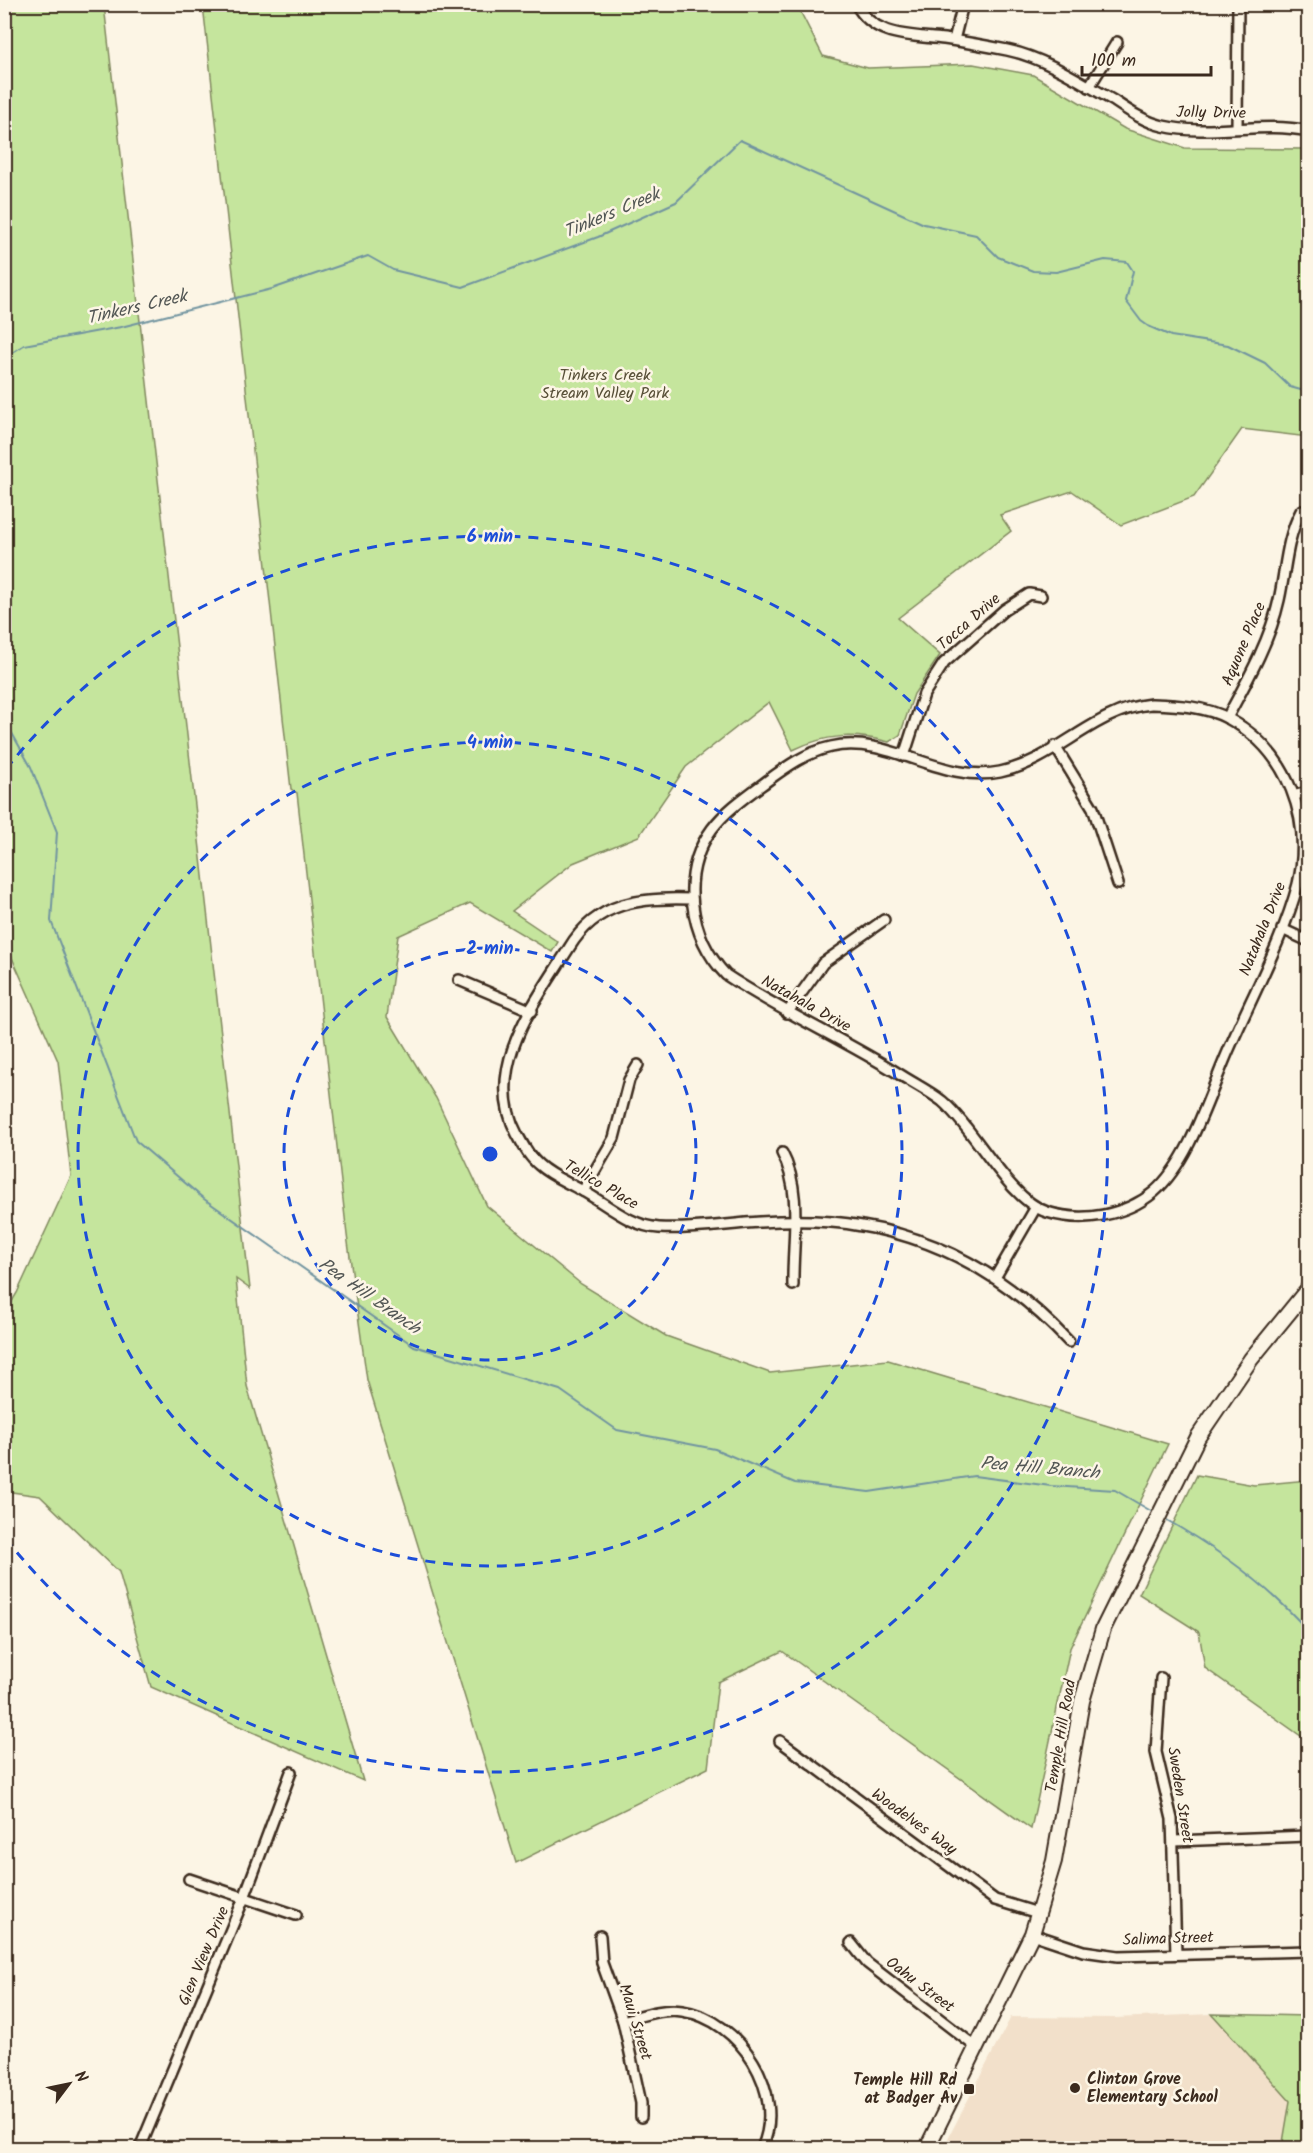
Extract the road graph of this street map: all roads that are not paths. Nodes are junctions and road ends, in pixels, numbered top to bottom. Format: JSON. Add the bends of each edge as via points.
{"nodes":[{"id":1,"x":856,"y":4,"type":"edge"},
{"id":2,"x":963,"y":4,"type":"edge"},
{"id":3,"x":1238,"y":4,"type":"edge"},
{"id":4,"x":954,"y":40,"type":"junction"},
{"id":5,"x":1117,"y":42,"type":"dead end"},
{"id":6,"x":1089,"y":87,"type":"junction"},
{"id":7,"x":1237,"y":128,"type":"junction"},
{"id":8,"x":1308,"y":131,"type":"edge"},
{"id":9,"x":1301,"y":511,"type":"dead end"},
{"id":10,"x":1041,"y":596,"type":"dead end"},
{"id":11,"x":1227,"y":718,"type":"junction"},
{"id":12,"x":1055,"y":746,"type":"junction"},
{"id":13,"x":904,"y":756,"type":"junction"},
{"id":14,"x":1308,"y":792,"type":"edge"},
{"id":15,"x":1296,"y":795,"type":"junction"},
{"id":16,"x":1118,"y":884,"type":"dead end"},
{"id":17,"x":692,"y":899,"type":"junction"},
{"id":18,"x":884,"y":920,"type":"dead end"},
{"id":19,"x":1282,"y":930,"type":"junction"},
{"id":20,"x":1308,"y":941,"type":"edge"},
{"id":21,"x":459,"y":980,"type":"dead end"},
{"id":22,"x":532,"y":1011,"type":"junction"},
{"id":23,"x":787,"y":1013,"type":"junction"},
{"id":24,"x":638,"y":1065,"type":"dead end"},
{"id":25,"x":782,"y":1153,"type":"dead end"},
{"id":26,"x":583,"y":1191,"type":"junction"},
{"id":27,"x":1036,"y":1207,"type":"junction"},
{"id":28,"x":794,"y":1221,"type":"junction"},
{"id":29,"x":996,"y":1276,"type":"junction"},
{"id":30,"x":793,"y":1285,"type":"dead end"},
{"id":31,"x":1308,"y":1289,"type":"edge"},
{"id":32,"x":1069,"y":1342,"type":"dead end"},
{"id":33,"x":1161,"y":1678,"type":"dead end"},
{"id":34,"x":780,"y":1742,"type":"dead end"},
{"id":35,"x":291,"y":1772,"type":"dead end"},
{"id":36,"x":1307,"y":1836,"type":"dead end"},
{"id":37,"x":1174,"y":1841,"type":"junction"},
{"id":38,"x":189,"y":1878,"type":"dead end"},
{"id":39,"x":244,"y":1898,"type":"junction"},
{"id":40,"x":1038,"y":1913,"type":"junction"},
{"id":41,"x":296,"y":1914,"type":"dead end"},
{"id":42,"x":1032,"y":1934,"type":"junction"},
{"id":43,"x":600,"y":1936,"type":"dead end"},
{"id":44,"x":851,"y":1943,"type":"dead end"},
{"id":45,"x":1308,"y":1951,"type":"edge"},
{"id":46,"x":1176,"y":1954,"type":"junction"},
{"id":47,"x":622,"y":2021,"type":"junction"},
{"id":48,"x":976,"y":2047,"type":"junction"},
{"id":49,"x":641,"y":2117,"type":"dead end"},
{"id":50,"x":140,"y":2148,"type":"edge"},
{"id":51,"x":762,"y":2148,"type":"edge"},
{"id":52,"x":927,"y":2148,"type":"edge"}],
"edges":[{"from":1,"to":4,"type":"street","name":"Jolly Drive","via":[[868,22],[879,28],[912,37]]},
{"from":2,"to":4,"type":"street"},
{"from":3,"to":7,"type":"street"},
{"from":4,"to":6,"type":"street","name":"Jolly Drive","via":[[1022,54]]},
{"from":5,"to":6,"type":"street"},
{"from":6,"to":7,"type":"street","name":"Jolly Drive","via":[[1162,126],[1187,130]]},
{"from":7,"to":8,"type":"street","name":"Jolly Drive"},
{"from":9,"to":11,"type":"street","name":"Aquone Place","via":[[1291,529],[1279,600],[1269,630]]},
{"from":10,"to":13,"type":"street","name":"Tocca Drive","via":[[1029,594],[1004,610],[944,663],[924,694]]},
{"from":11,"to":12,"type":"street","name":"Natahala Drive","via":[[1177,705],[1138,705],[1122,709]]},
{"from":11,"to":15,"type":"street","name":"Natahala Drive","via":[[1270,752]]},
{"from":12,"to":13,"type":"street","name":"Natahala Drive","via":[[1023,766],[996,773],[974,774]]},
{"from":12,"to":16,"type":"street","via":[[1093,808]]},
{"from":13,"to":17,"type":"street","name":"Natahala Drive","via":[[846,744],[814,753],[781,771],[727,812],[713,828],[694,867]]},
{"from":14,"to":15,"type":"street"},
{"from":15,"to":19,"type":"street","name":"Natahala Drive","via":[[1301,868]]},
{"from":17,"to":22,"type":"street","name":"Tellico Place","via":[[638,900],[594,919],[570,945]]},
{"from":17,"to":23,"type":"street","name":"Natahala Drive","via":[[698,930],[717,965],[726,975]]},
{"from":18,"to":23,"type":"street","via":[[824,963]]},
{"from":19,"to":20,"type":"street"},
{"from":19,"to":27,"type":"street","name":"Natahala Drive","via":[[1195,1127],[1166,1179],[1140,1202],[1113,1214],[1083,1217],[1045,1212]]},
{"from":21,"to":22,"type":"street"},
{"from":22,"to":26,"type":"street","name":"Tellico Place","via":[[509,1059],[509,1117],[537,1164]]},
{"from":23,"to":27,"type":"street","name":"Natahala Drive","via":[[943,1102],[1017,1191]]},
{"from":24,"to":26,"type":"street","via":[[629,1080],[614,1138]]},
{"from":25,"to":28,"type":"street","via":[[792,1180]]},
{"from":26,"to":28,"type":"street","name":"Tellico Place","via":[[637,1223],[657,1228]]},
{"from":27,"to":29,"type":"street"},
{"from":28,"to":29,"type":"street","name":"Tellico Place","via":[[861,1225],[898,1234],[953,1254]]},
{"from":28,"to":30,"type":"street"},
{"from":29,"to":32,"type":"street","name":"Tellico Place"},
{"from":31,"to":40,"type":"main road","name":"Temple Hill Road","via":[[1251,1359],[1198,1437],[1104,1629],[1082,1701],[1054,1861]]},
{"from":33,"to":37,"type":"street","name":"Sweden Street","via":[[1156,1752]]},
{"from":34,"to":40,"type":"street","name":"Woodelves Way","via":[[996,1900]]},
{"from":35,"to":39,"type":"street","name":"Glen View Drive"},
{"from":36,"to":37,"type":"street"},
{"from":37,"to":46,"type":"street","name":"Sweden Street"},
{"from":38,"to":39,"type":"street"},
{"from":39,"to":41,"type":"street"},
{"from":39,"to":50,"type":"street","name":"Glen View Drive"},
{"from":40,"to":42,"type":"main road","name":"Temple Hill Road"},
{"from":42,"to":46,"type":"street","name":"Salima Street","via":[[1098,1954]]},
{"from":42,"to":48,"type":"main road","name":"Temple Hill Road"},
{"from":43,"to":47,"type":"street","name":"Maui Street","via":[[606,1978]]},
{"from":44,"to":48,"type":"street","name":"Oahu Street","via":[[867,1963]]},
{"from":45,"to":46,"type":"street","name":"Salima Street"},
{"from":47,"to":49,"type":"street","name":"Maui Street"},
{"from":47,"to":51,"type":"street","via":[[678,2010],[703,2017],[734,2039],[763,2081],[768,2117]]},
{"from":48,"to":52,"type":"main road","name":"Temple Hill Road"}]}
